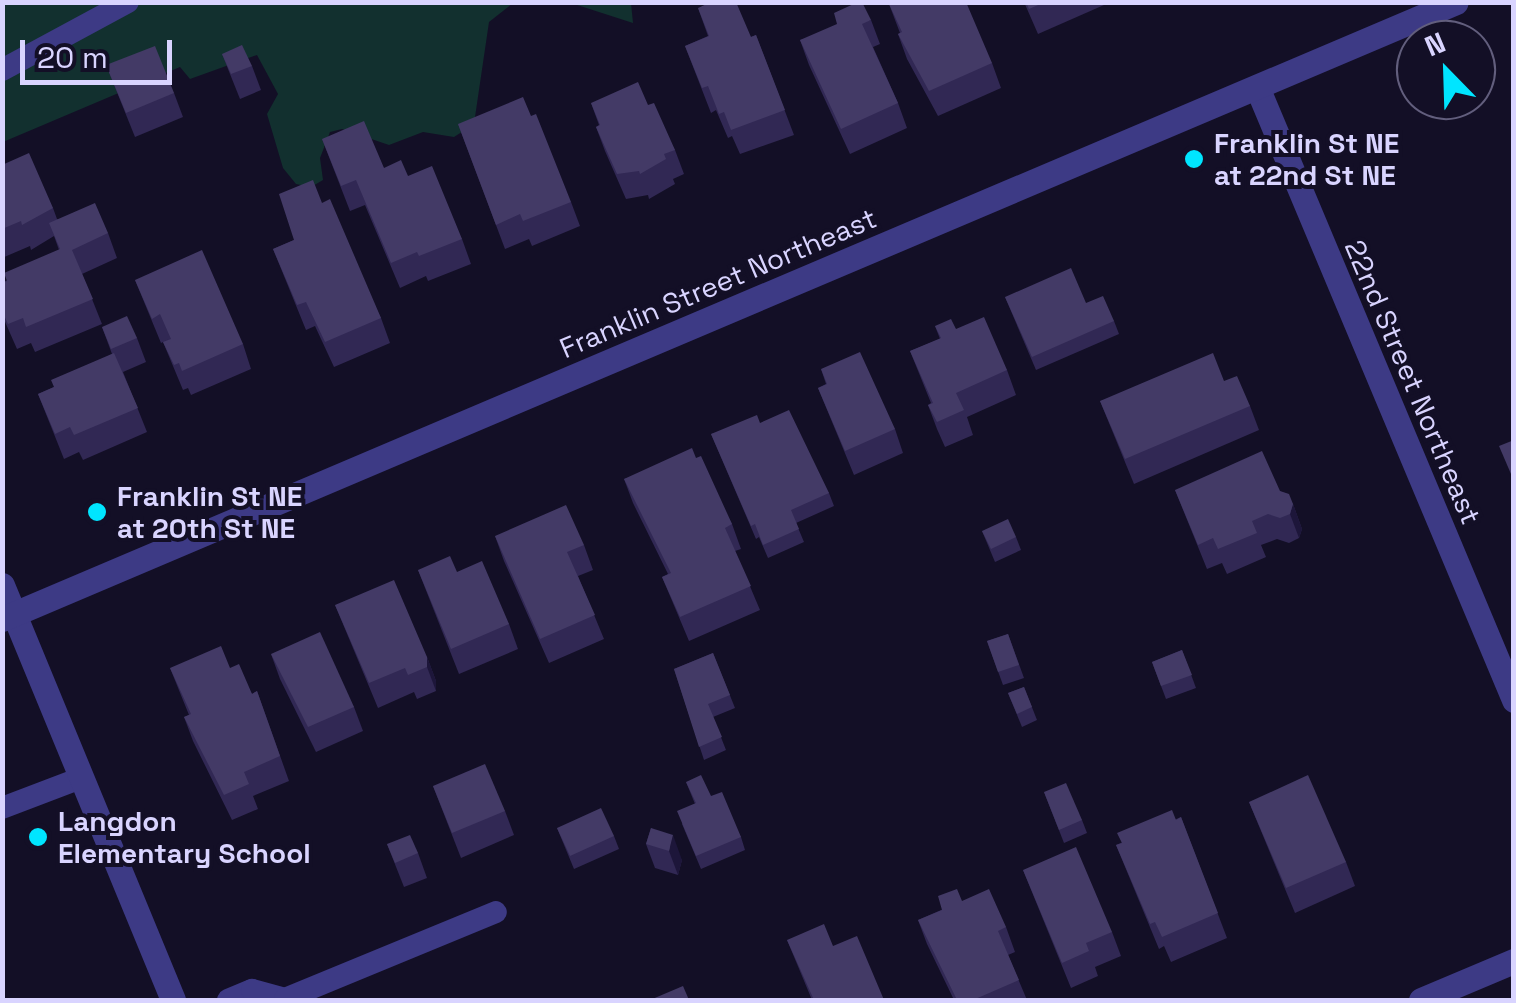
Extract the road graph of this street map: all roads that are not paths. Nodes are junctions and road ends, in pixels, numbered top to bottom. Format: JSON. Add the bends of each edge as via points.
{"nodes":[{"id":1,"x":128,"y":2,"type":"edge"},
{"id":2,"x":1456,"y":2,"type":"edge"},
{"id":3,"x":2,"y":70,"type":"edge"},
{"id":4,"x":1257,"y":87,"type":"junction"},
{"id":5,"x":2,"y":585,"type":"edge"},
{"id":6,"x":9,"y":617,"type":"edge"},
{"id":7,"x":1514,"y":700,"type":"edge"},
{"id":8,"x":81,"y":778,"type":"junction"},
{"id":9,"x":2,"y":808,"type":"edge"},
{"id":10,"x":496,"y":912,"type":"dead end"},
{"id":11,"x":1514,"y":961,"type":"edge"},
{"id":12,"x":173,"y":1000,"type":"edge"},
{"id":13,"x":228,"y":1000,"type":"edge"},
{"id":14,"x":1421,"y":1000,"type":"edge"}],
"edges":[{"from":1,"to":3,"type":"lane"},
{"from":2,"to":4,"type":"street","name":"Franklin Street Northeast"},
{"from":4,"to":6,"type":"street","name":"Franklin Street Northeast"},
{"from":4,"to":7,"type":"street","name":"22nd Street Northeast"},
{"from":5,"to":6,"type":"street"},
{"from":6,"to":8,"type":"street"},
{"from":8,"to":9,"type":"lane"},
{"from":8,"to":12,"type":"street"},
{"from":10,"to":13,"type":"lane","via":[[285,999],[252,990]]},
{"from":11,"to":14,"type":"street"}]}
